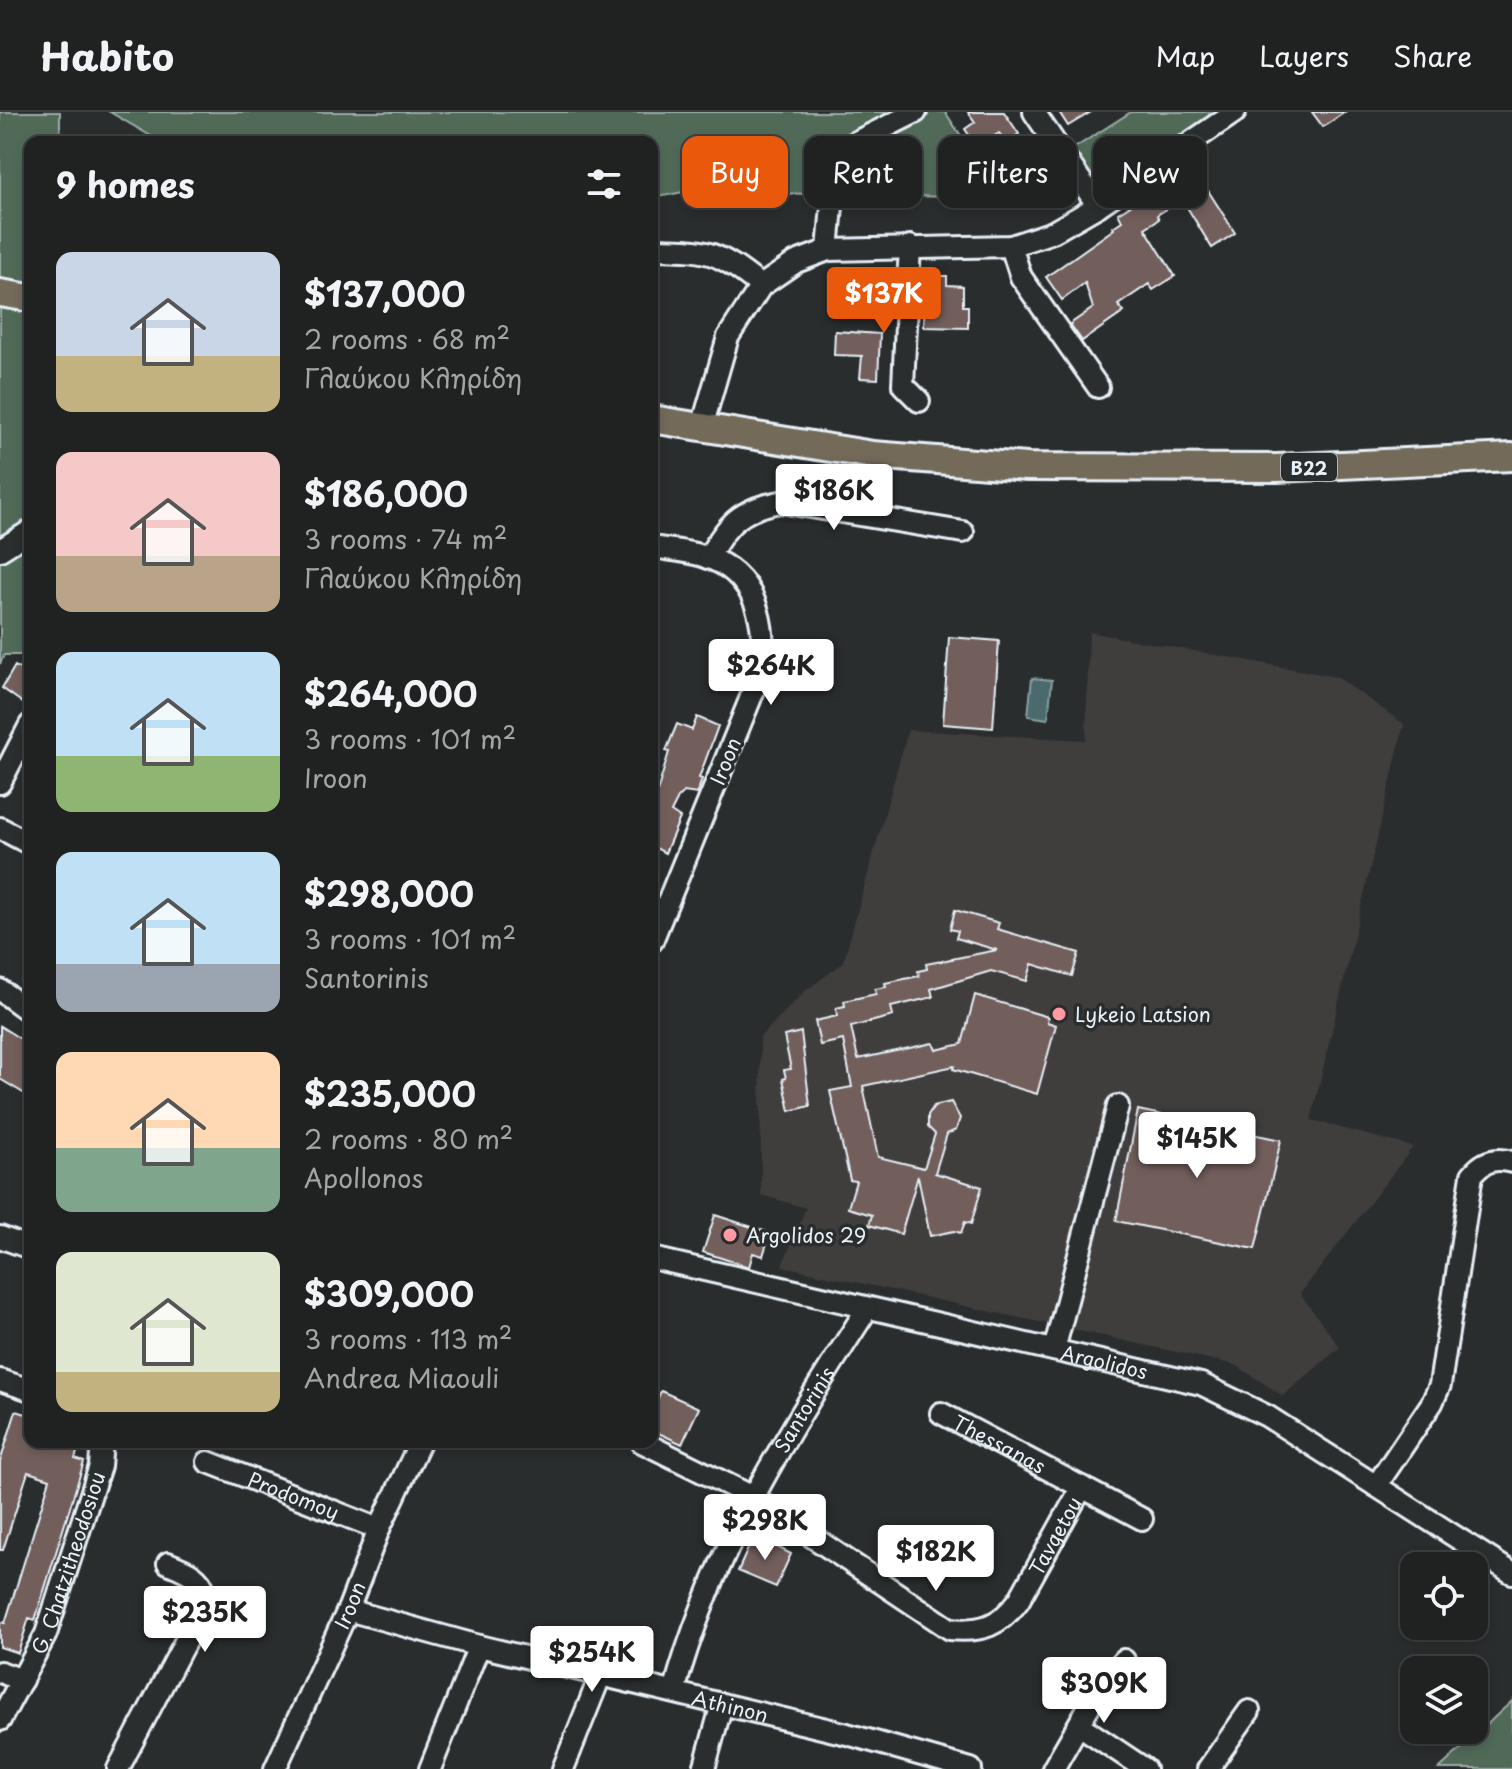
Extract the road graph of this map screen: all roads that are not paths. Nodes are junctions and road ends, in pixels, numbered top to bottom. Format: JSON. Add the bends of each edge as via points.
{"nodes":[{"id":1,"x":916,"y":112,"type":"edge"},
{"id":2,"x":1034,"y":112,"type":"edge"},
{"id":3,"x":1235,"y":112,"type":"edge"},
{"id":4,"x":1200,"y":136,"type":"edge"},
{"id":5,"x":1093,"y":199,"type":"edge"},
{"id":6,"x":1095,"y":208,"type":"edge"},
{"id":7,"x":910,"y":246,"type":"junction"},
{"id":8,"x":1011,"y":246,"type":"junction"},
{"id":9,"x":658,"y":249,"type":"edge"},
{"id":10,"x":828,"y":250,"type":"junction"},
{"id":11,"x":761,"y":286,"type":"junction"},
{"id":12,"x":0,"y":293,"type":"edge"},
{"id":13,"x":24,"y":297,"type":"edge"},
{"id":14,"x":0,"y":310,"type":"edge"},
{"id":15,"x":24,"y":314,"type":"edge"},
{"id":16,"x":1098,"y":387,"type":"dead end"},
{"id":17,"x":919,"y":401,"type":"dead end"},
{"id":18,"x":658,"y":405,"type":"edge"},
{"id":19,"x":658,"y":419,"type":"edge"},
{"id":20,"x":704,"y":420,"type":"junction"},
{"id":21,"x":1512,"y":457,"type":"edge"},
{"id":22,"x":963,"y":532,"type":"dead end"},
{"id":23,"x":24,"y":535,"type":"edge"},
{"id":24,"x":658,"y":548,"type":"edge"},
{"id":25,"x":0,"y":550,"type":"edge"},
{"id":26,"x":708,"y":558,"type":"junction"},
{"id":27,"x":24,"y":737,"type":"edge"},
{"id":28,"x":0,"y":783,"type":"edge"},
{"id":29,"x":0,"y":828,"type":"edge"},
{"id":30,"x":24,"y":841,"type":"edge"},
{"id":31,"x":658,"y":926,"type":"edge"},
{"id":32,"x":0,"y":991,"type":"edge"},
{"id":33,"x":24,"y":1008,"type":"edge"},
{"id":34,"x":1118,"y":1106,"type":"dead end"},
{"id":35,"x":1512,"y":1162,"type":"edge"},
{"id":36,"x":0,"y":1237,"type":"edge"},
{"id":37,"x":24,"y":1246,"type":"edge"},
{"id":38,"x":658,"y":1259,"type":"edge"},
{"id":39,"x":867,"y":1309,"type":"junction"},
{"id":40,"x":1054,"y":1350,"type":"junction"},
{"id":41,"x":1,"y":1383,"type":"edge"},
{"id":42,"x":24,"y":1389,"type":"edge"},
{"id":43,"x":941,"y":1413,"type":"dead end"},
{"id":44,"x":102,"y":1448,"type":"edge"},
{"id":45,"x":417,"y":1448,"type":"edge"},
{"id":46,"x":654,"y":1448,"type":"edge"},
{"id":47,"x":208,"y":1462,"type":"dead end"},
{"id":48,"x":1376,"y":1486,"type":"junction"},
{"id":49,"x":1082,"y":1487,"type":"junction"},
{"id":50,"x":753,"y":1497,"type":"junction"},
{"id":51,"x":1142,"y":1519,"type":"dead end"},
{"id":52,"x":379,"y":1529,"type":"junction"},
{"id":53,"x":168,"y":1563,"type":"dead end"},
{"id":54,"x":1512,"y":1573,"type":"edge"},
{"id":55,"x":348,"y":1610,"type":"junction"},
{"id":56,"x":479,"y":1646,"type":"junction"},
{"id":57,"x":1124,"y":1660,"type":"dead end"},
{"id":58,"x":0,"y":1672,"type":"edge"},
{"id":59,"x":601,"y":1674,"type":"junction"},
{"id":60,"x":22,"y":1680,"type":"junction"},
{"id":61,"x":674,"y":1692,"type":"junction"},
{"id":62,"x":722,"y":1704,"type":"junction"},
{"id":63,"x":1249,"y":1711,"type":"dead end"},
{"id":64,"x":0,"y":1720,"type":"edge"},
{"id":65,"x":1079,"y":1725,"type":"junction"},
{"id":66,"x":124,"y":1767,"type":"edge"},
{"id":67,"x":961,"y":1768,"type":"edge"},
{"id":68,"x":275,"y":1769,"type":"edge"},
{"id":69,"x":430,"y":1769,"type":"edge"},
{"id":70,"x":563,"y":1769,"type":"edge"},
{"id":71,"x":704,"y":1769,"type":"edge"},
{"id":72,"x":1053,"y":1769,"type":"edge"},
{"id":73,"x":1145,"y":1769,"type":"edge"},
{"id":74,"x":1208,"y":1769,"type":"edge"}],
"edges":[{"from":1,"to":10,"type":"street","via":[[848,146],[835,173]]},
{"from":2,"to":5,"type":"street"},
{"from":3,"to":4,"type":"street"},
{"from":6,"to":8,"type":"street","via":[[1053,232]]},
{"from":7,"to":8,"type":"street"},
{"from":7,"to":10,"type":"street"},
{"from":7,"to":17,"type":"street","via":[[903,385]]},
{"from":8,"to":16,"type":"street","via":[[1021,277]]},
{"from":9,"to":11,"type":"street","via":[[716,254]]},
{"from":10,"to":11,"type":"street","via":[[796,262]]},
{"from":11,"to":20,"type":"street","via":[[728,337]]},
{"from":12,"to":13,"type":"main road"},
{"from":14,"to":15,"type":"main road"},
{"from":18,"to":20,"type":"main road","number":"B22"},
{"from":19,"to":20,"type":"main road","number":"B22"},
{"from":20,"to":21,"type":"main road","number":"B22","via":[[1105,466],[1277,468]]},
{"from":22,"to":26,"type":"street","via":[[780,502],[734,520]]},
{"from":23,"to":25,"type":"street"},
{"from":24,"to":26,"type":"street","name":"Iroon"},
{"from":26,"to":31,"type":"street","name":"Iroon","via":[[725,566],[748,589],[760,618],[763,654],[758,680]]},
{"from":27,"to":28,"type":"street"},
{"from":29,"to":30,"type":"street"},
{"from":32,"to":33,"type":"street"},
{"from":34,"to":40,"type":"street"},
{"from":35,"to":48,"type":"street","via":[[1490,1160],[1472,1175],[1440,1385]]},
{"from":36,"to":37,"type":"street"},
{"from":38,"to":39,"type":"street","name":"Argolidos"},
{"from":39,"to":40,"type":"street","name":"Argolidos"},
{"from":39,"to":50,"type":"street","name":"Santorinis"},
{"from":40,"to":48,"type":"street","name":"Argolidos","via":[[1180,1378],[1222,1393]]},
{"from":41,"to":42,"type":"street"},
{"from":43,"to":49,"type":"street","name":"Thessanas"},
{"from":44,"to":60,"type":"street","name":"G. Chatzitheodosiou","via":[[51,1621]]},
{"from":45,"to":52,"type":"street","name":"Iroon"},
{"from":46,"to":50,"type":"street","name":"Tavgetou"},
{"from":47,"to":52,"type":"street","name":"Prodomoy"},
{"from":48,"to":54,"type":"street","name":"Argolidos"},
{"from":49,"to":50,"type":"street","name":"Tavgetou","via":[[1014,1607],[994,1625],[969,1631],[950,1629]]},
{"from":49,"to":51,"type":"street","name":"Thessanas"},
{"from":50,"to":61,"type":"street","name":"Santorinis","via":[[696,1619]]},
{"from":52,"to":55,"type":"street","name":"Iroon"},
{"from":53,"to":66,"type":"street","via":[[199,1578],[204,1606]]},
{"from":55,"to":56,"type":"street","name":"Athinon"},
{"from":55,"to":68,"type":"street","name":"Iroon"},
{"from":56,"to":59,"type":"street","name":"Athinon"},
{"from":56,"to":69,"type":"street"},
{"from":57,"to":65,"type":"street"},
{"from":58,"to":60,"type":"street"},
{"from":59,"to":61,"type":"street","name":"Athinon"},
{"from":59,"to":70,"type":"street"},
{"from":60,"to":64,"type":"street","name":"G. Chatzitheodosiou"},
{"from":61,"to":62,"type":"street","name":"Athinon"},
{"from":62,"to":67,"type":"street","name":"Athinon"},
{"from":62,"to":71,"type":"street"},
{"from":63,"to":74,"type":"street"},
{"from":65,"to":72,"type":"street"},
{"from":65,"to":73,"type":"street"}]}
